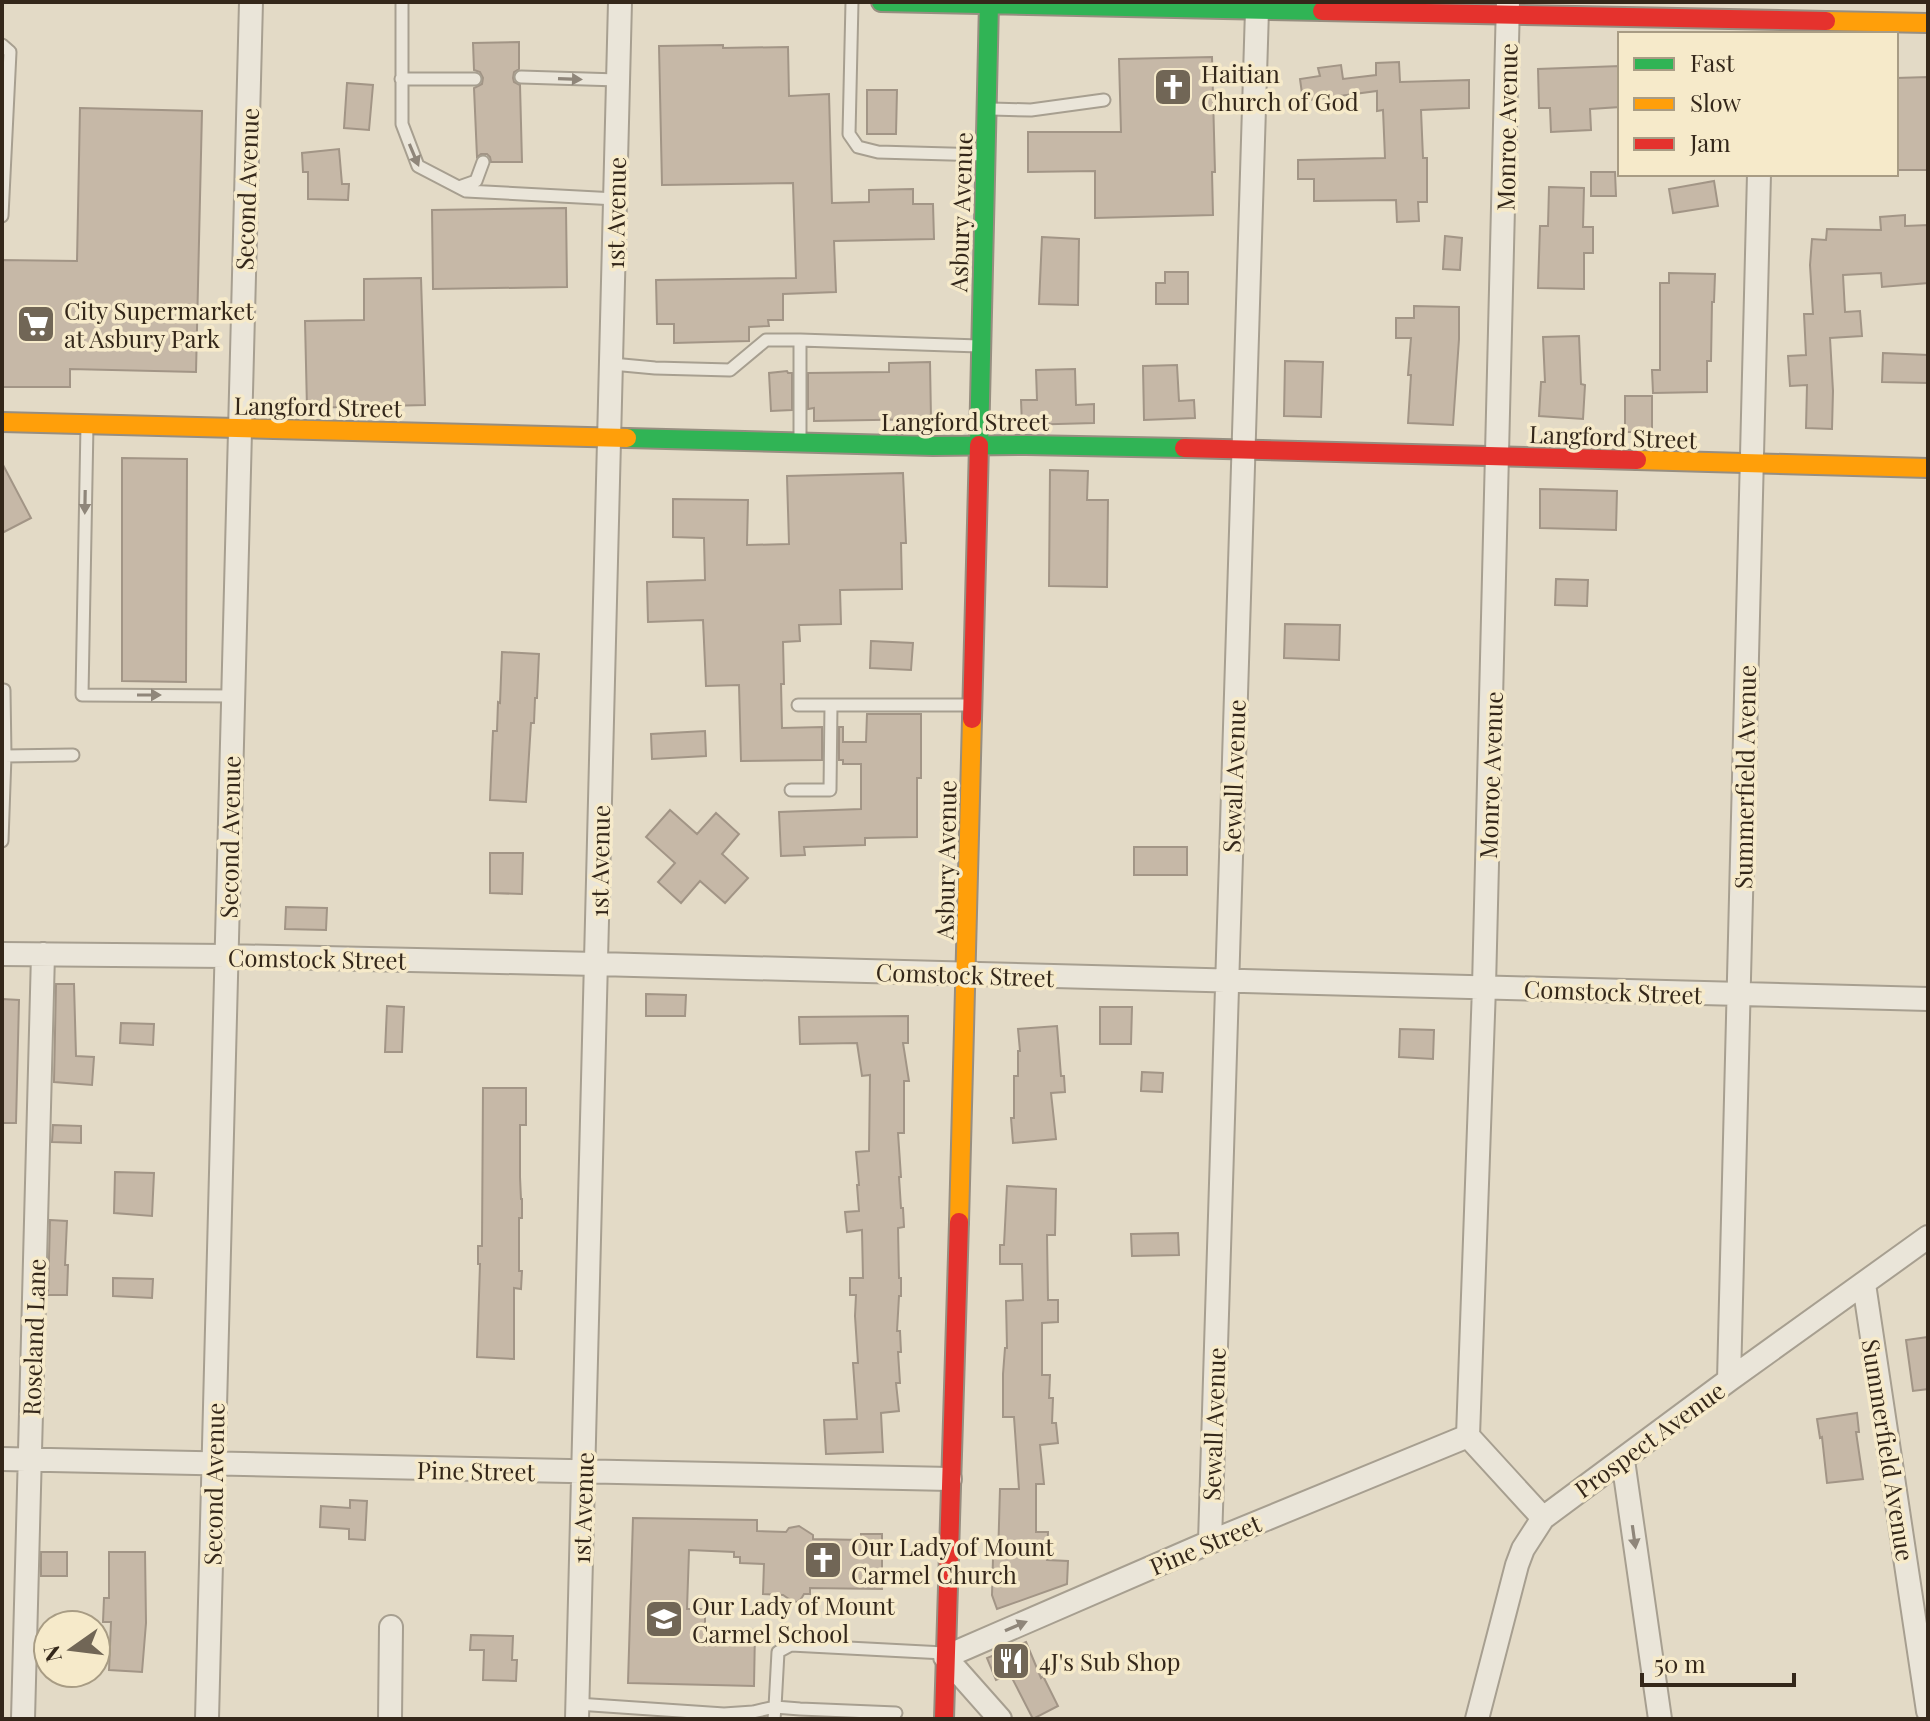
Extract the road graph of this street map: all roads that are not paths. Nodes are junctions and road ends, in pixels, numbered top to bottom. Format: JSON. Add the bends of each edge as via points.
{"nodes":[{"id":1,"x":251,"y":2,"type":"edge"},
{"id":2,"x":402,"y":2,"type":"edge"},
{"id":3,"x":620,"y":2,"type":"edge"},
{"id":4,"x":852,"y":2,"type":"edge"},
{"id":5,"x":881,"y":2,"type":"edge"},
{"id":6,"x":989,"y":3,"type":"edge"},
{"id":7,"x":1508,"y":9,"type":"edge"},
{"id":8,"x":1257,"y":10,"type":"junction"},
{"id":9,"x":1928,"y":23,"type":"edge"},
{"id":10,"x":1763,"y":27,"type":"edge"},
{"id":11,"x":2,"y":45,"type":"edge"},
{"id":12,"x":521,"y":77,"type":"dead end"},
{"id":13,"x":401,"y":79,"type":"junction"},
{"id":14,"x":475,"y":79,"type":"dead end"},
{"id":15,"x":618,"y":80,"type":"junction"},
{"id":16,"x":1104,"y":100,"type":"dead end"},
{"id":17,"x":986,"y":109,"type":"junction"},
{"id":18,"x":985,"y":155,"type":"junction"},
{"id":19,"x":483,"y":162,"type":"dead end"},
{"id":20,"x":1759,"y":176,"type":"edge"},
{"id":21,"x":459,"y":187,"type":"junction"},
{"id":22,"x":616,"y":199,"type":"junction"},
{"id":23,"x":2,"y":216,"type":"edge"},
{"id":24,"x":800,"y":340,"type":"junction"},
{"id":25,"x":980,"y":347,"type":"junction"},
{"id":26,"x":612,"y":364,"type":"junction"},
{"id":27,"x":2,"y":422,"type":"edge"},
{"id":28,"x":87,"y":424,"type":"junction"},
{"id":29,"x":239,"y":428,"type":"junction"},
{"id":30,"x":610,"y":437,"type":"junction"},
{"id":31,"x":800,"y":442,"type":"junction"},
{"id":32,"x":977,"y":445,"type":"junction"},
{"id":33,"x":1243,"y":449,"type":"junction"},
{"id":34,"x":1498,"y":456,"type":"junction"},
{"id":35,"x":1752,"y":464,"type":"junction"},
{"id":36,"x":1928,"y":468,"type":"edge"},
{"id":37,"x":4,"y":690,"type":"dead end"},
{"id":38,"x":232,"y":696,"type":"junction"},
{"id":39,"x":798,"y":705,"type":"dead end"},
{"id":40,"x":831,"y":705,"type":"junction"},
{"id":41,"x":972,"y":705,"type":"junction"},
{"id":42,"x":73,"y":755,"type":"dead end"},
{"id":43,"x":5,"y":756,"type":"junction"},
{"id":44,"x":791,"y":790,"type":"dead end"},
{"id":45,"x":2,"y":841,"type":"edge"},
{"id":46,"x":2,"y":954,"type":"edge"},
{"id":47,"x":43,"y":954,"type":"junction"},
{"id":48,"x":226,"y":956,"type":"junction"},
{"id":49,"x":597,"y":964,"type":"junction"},
{"id":50,"x":966,"y":974,"type":"junction"},
{"id":51,"x":1227,"y":981,"type":"junction"},
{"id":52,"x":1484,"y":987,"type":"junction"},
{"id":53,"x":1739,"y":994,"type":"junction"},
{"id":54,"x":1928,"y":999,"type":"edge"},
{"id":55,"x":1928,"y":1237,"type":"edge"},
{"id":56,"x":1864,"y":1284,"type":"junction"},
{"id":57,"x":1729,"y":1380,"type":"junction"},
{"id":58,"x":1468,"y":1436,"type":"junction"},
{"id":59,"x":2,"y":1459,"type":"edge"},
{"id":60,"x":30,"y":1460,"type":"junction"},
{"id":61,"x":1623,"y":1460,"type":"junction"},
{"id":62,"x":213,"y":1464,"type":"junction"},
{"id":63,"x":584,"y":1472,"type":"junction"},
{"id":64,"x":950,"y":1479,"type":"junction"},
{"id":65,"x":1543,"y":1518,"type":"junction"},
{"id":66,"x":1210,"y":1542,"type":"junction"},
{"id":67,"x":391,"y":1627,"type":"dead end"},
{"id":68,"x":945,"y":1655,"type":"junction"},
{"id":69,"x":1926,"y":1677,"type":"edge"},
{"id":70,"x":1928,"y":1711,"type":"edge"},
{"id":71,"x":577,"y":1712,"type":"edge"},
{"id":72,"x":775,"y":1713,"type":"edge"},
{"id":73,"x":896,"y":1713,"type":"dead end"},
{"id":74,"x":23,"y":1719,"type":"edge"},
{"id":75,"x":207,"y":1719,"type":"edge"},
{"id":76,"x":390,"y":1719,"type":"edge"},
{"id":77,"x":944,"y":1719,"type":"edge"},
{"id":78,"x":1000,"y":1719,"type":"edge"},
{"id":79,"x":1477,"y":1719,"type":"edge"},
{"id":80,"x":1660,"y":1719,"type":"edge"}],
"edges":[{"from":1,"to":29,"type":"street","name":"Second Avenue"},
{"from":2,"to":13,"type":"lane"},
{"from":3,"to":15,"type":"street","name":"1st Avenue"},
{"from":4,"to":18,"type":"lane","via":[[849,134],[858,147]]},
{"from":5,"to":6,"type":"street"},
{"from":6,"to":8,"type":"street"},
{"from":6,"to":17,"type":"street","name":"Asbury Avenue"},
{"from":7,"to":8,"type":"street"},
{"from":7,"to":10,"type":"street"},
{"from":7,"to":34,"type":"street","name":"Monroe Avenue"},
{"from":8,"to":33,"type":"street","name":"Sewall Avenue"},
{"from":9,"to":10,"type":"street"},
{"from":11,"to":23,"type":"lane","via":[[10,52]]},
{"from":12,"to":15,"type":"lane","one_way":true},
{"from":13,"to":14,"type":"lane"},
{"from":13,"to":21,"type":"lane","one_way":true,"via":[[402,124],[418,166]]},
{"from":15,"to":22,"type":"street","name":"1st Avenue"},
{"from":16,"to":17,"type":"lane","via":[[1031,110]]},
{"from":17,"to":18,"type":"street","name":"Asbury Avenue"},
{"from":18,"to":25,"type":"street","name":"Asbury Avenue"},
{"from":19,"to":21,"type":"lane","via":[[476,181]]},
{"from":20,"to":35,"type":"street","name":"Summerfield Avenue"},
{"from":21,"to":22,"type":"lane"},
{"from":22,"to":26,"type":"street","name":"1st Avenue"},
{"from":24,"to":25,"type":"lane"},
{"from":24,"to":26,"type":"lane","via":[[766,340],[730,370]]},
{"from":24,"to":31,"type":"lane"},
{"from":25,"to":32,"type":"street","name":"Asbury Avenue"},
{"from":26,"to":30,"type":"street","name":"1st Avenue"},
{"from":27,"to":28,"type":"street","name":"Langford Street"},
{"from":28,"to":29,"type":"street","name":"Langford Street"},
{"from":28,"to":38,"type":"lane","one_way":true,"via":[[82,695]]},
{"from":29,"to":30,"type":"street","name":"Langford Street"},
{"from":29,"to":38,"type":"street","name":"Second Avenue"},
{"from":30,"to":31,"type":"street","name":"Langford Street"},
{"from":30,"to":49,"type":"street","name":"1st Avenue"},
{"from":31,"to":32,"type":"street","name":"Langford Street"},
{"from":32,"to":33,"type":"street","name":"Langford Street"},
{"from":32,"to":41,"type":"street","name":"Asbury Avenue"},
{"from":33,"to":34,"type":"street","name":"Langford Street"},
{"from":33,"to":51,"type":"street","name":"Sewall Avenue"},
{"from":34,"to":35,"type":"street","name":"Langford Street"},
{"from":34,"to":52,"type":"street","name":"Monroe Avenue"},
{"from":35,"to":36,"type":"street","name":"Langford Street"},
{"from":35,"to":53,"type":"street","name":"Summerfield Avenue"},
{"from":37,"to":43,"type":"lane"},
{"from":38,"to":48,"type":"street","name":"Second Avenue"},
{"from":39,"to":40,"type":"lane"},
{"from":40,"to":41,"type":"lane"},
{"from":40,"to":44,"type":"lane","via":[[830,790]]},
{"from":41,"to":50,"type":"street","name":"Asbury Avenue"},
{"from":42,"to":43,"type":"lane"},
{"from":43,"to":45,"type":"lane"},
{"from":46,"to":47,"type":"street","name":"Comstock Street"},
{"from":47,"to":48,"type":"street","name":"Comstock Street"},
{"from":47,"to":60,"type":"street","name":"Roseland Lane"},
{"from":48,"to":49,"type":"street","name":"Comstock Street"},
{"from":48,"to":62,"type":"street","name":"Second Avenue"},
{"from":49,"to":50,"type":"street","name":"Comstock Street"},
{"from":49,"to":63,"type":"street","name":"1st Avenue"},
{"from":50,"to":51,"type":"street","name":"Comstock Street"},
{"from":50,"to":64,"type":"street","name":"Asbury Avenue"},
{"from":51,"to":52,"type":"street","name":"Comstock Street"},
{"from":51,"to":66,"type":"street","name":"Sewall Avenue"},
{"from":52,"to":53,"type":"street","name":"Comstock Street"},
{"from":52,"to":58,"type":"street","name":"Monroe Avenue"},
{"from":53,"to":54,"type":"street","name":"Comstock Street"},
{"from":53,"to":57,"type":"street","name":"Summerfield Avenue"},
{"from":55,"to":56,"type":"street","name":"Prospect Avenue"},
{"from":56,"to":57,"type":"street","name":"Prospect Avenue"},
{"from":56,"to":69,"type":"street","name":"Summerfield Avenue"},
{"from":57,"to":61,"type":"street","name":"Prospect Avenue"},
{"from":58,"to":65,"type":"street"},
{"from":58,"to":66,"type":"street","name":"Pine Street"},
{"from":59,"to":60,"type":"street","name":"Pine Street"},
{"from":60,"to":62,"type":"street","name":"Pine Street"},
{"from":60,"to":74,"type":"street","name":"Roseland Lane"},
{"from":61,"to":65,"type":"street","name":"Prospect Avenue"},
{"from":61,"to":80,"type":"street","one_way":true},
{"from":62,"to":63,"type":"street","name":"Pine Street"},
{"from":62,"to":75,"type":"street","name":"Second Avenue"},
{"from":63,"to":64,"type":"street","name":"Pine Street"},
{"from":63,"to":71,"type":"street","name":"1st Avenue"},
{"from":64,"to":68,"type":"street","name":"Asbury Avenue"},
{"from":65,"to":79,"type":"street","name":"Prospect Avenue","via":[[1517,1565]]},
{"from":68,"to":66,"type":"street","name":"Pine Street","one_way":true},
{"from":67,"to":76,"type":"street"},
{"from":68,"to":72,"type":"lane","via":[[791,1645],[778,1652]]},
{"from":68,"to":77,"type":"street","name":"Asbury Avenue"},
{"from":68,"to":78,"type":"street"},
{"from":69,"to":70,"type":"street","name":"Summerfield Avenue"},
{"from":71,"to":72,"type":"lane"},
{"from":72,"to":73,"type":"lane"}]}
